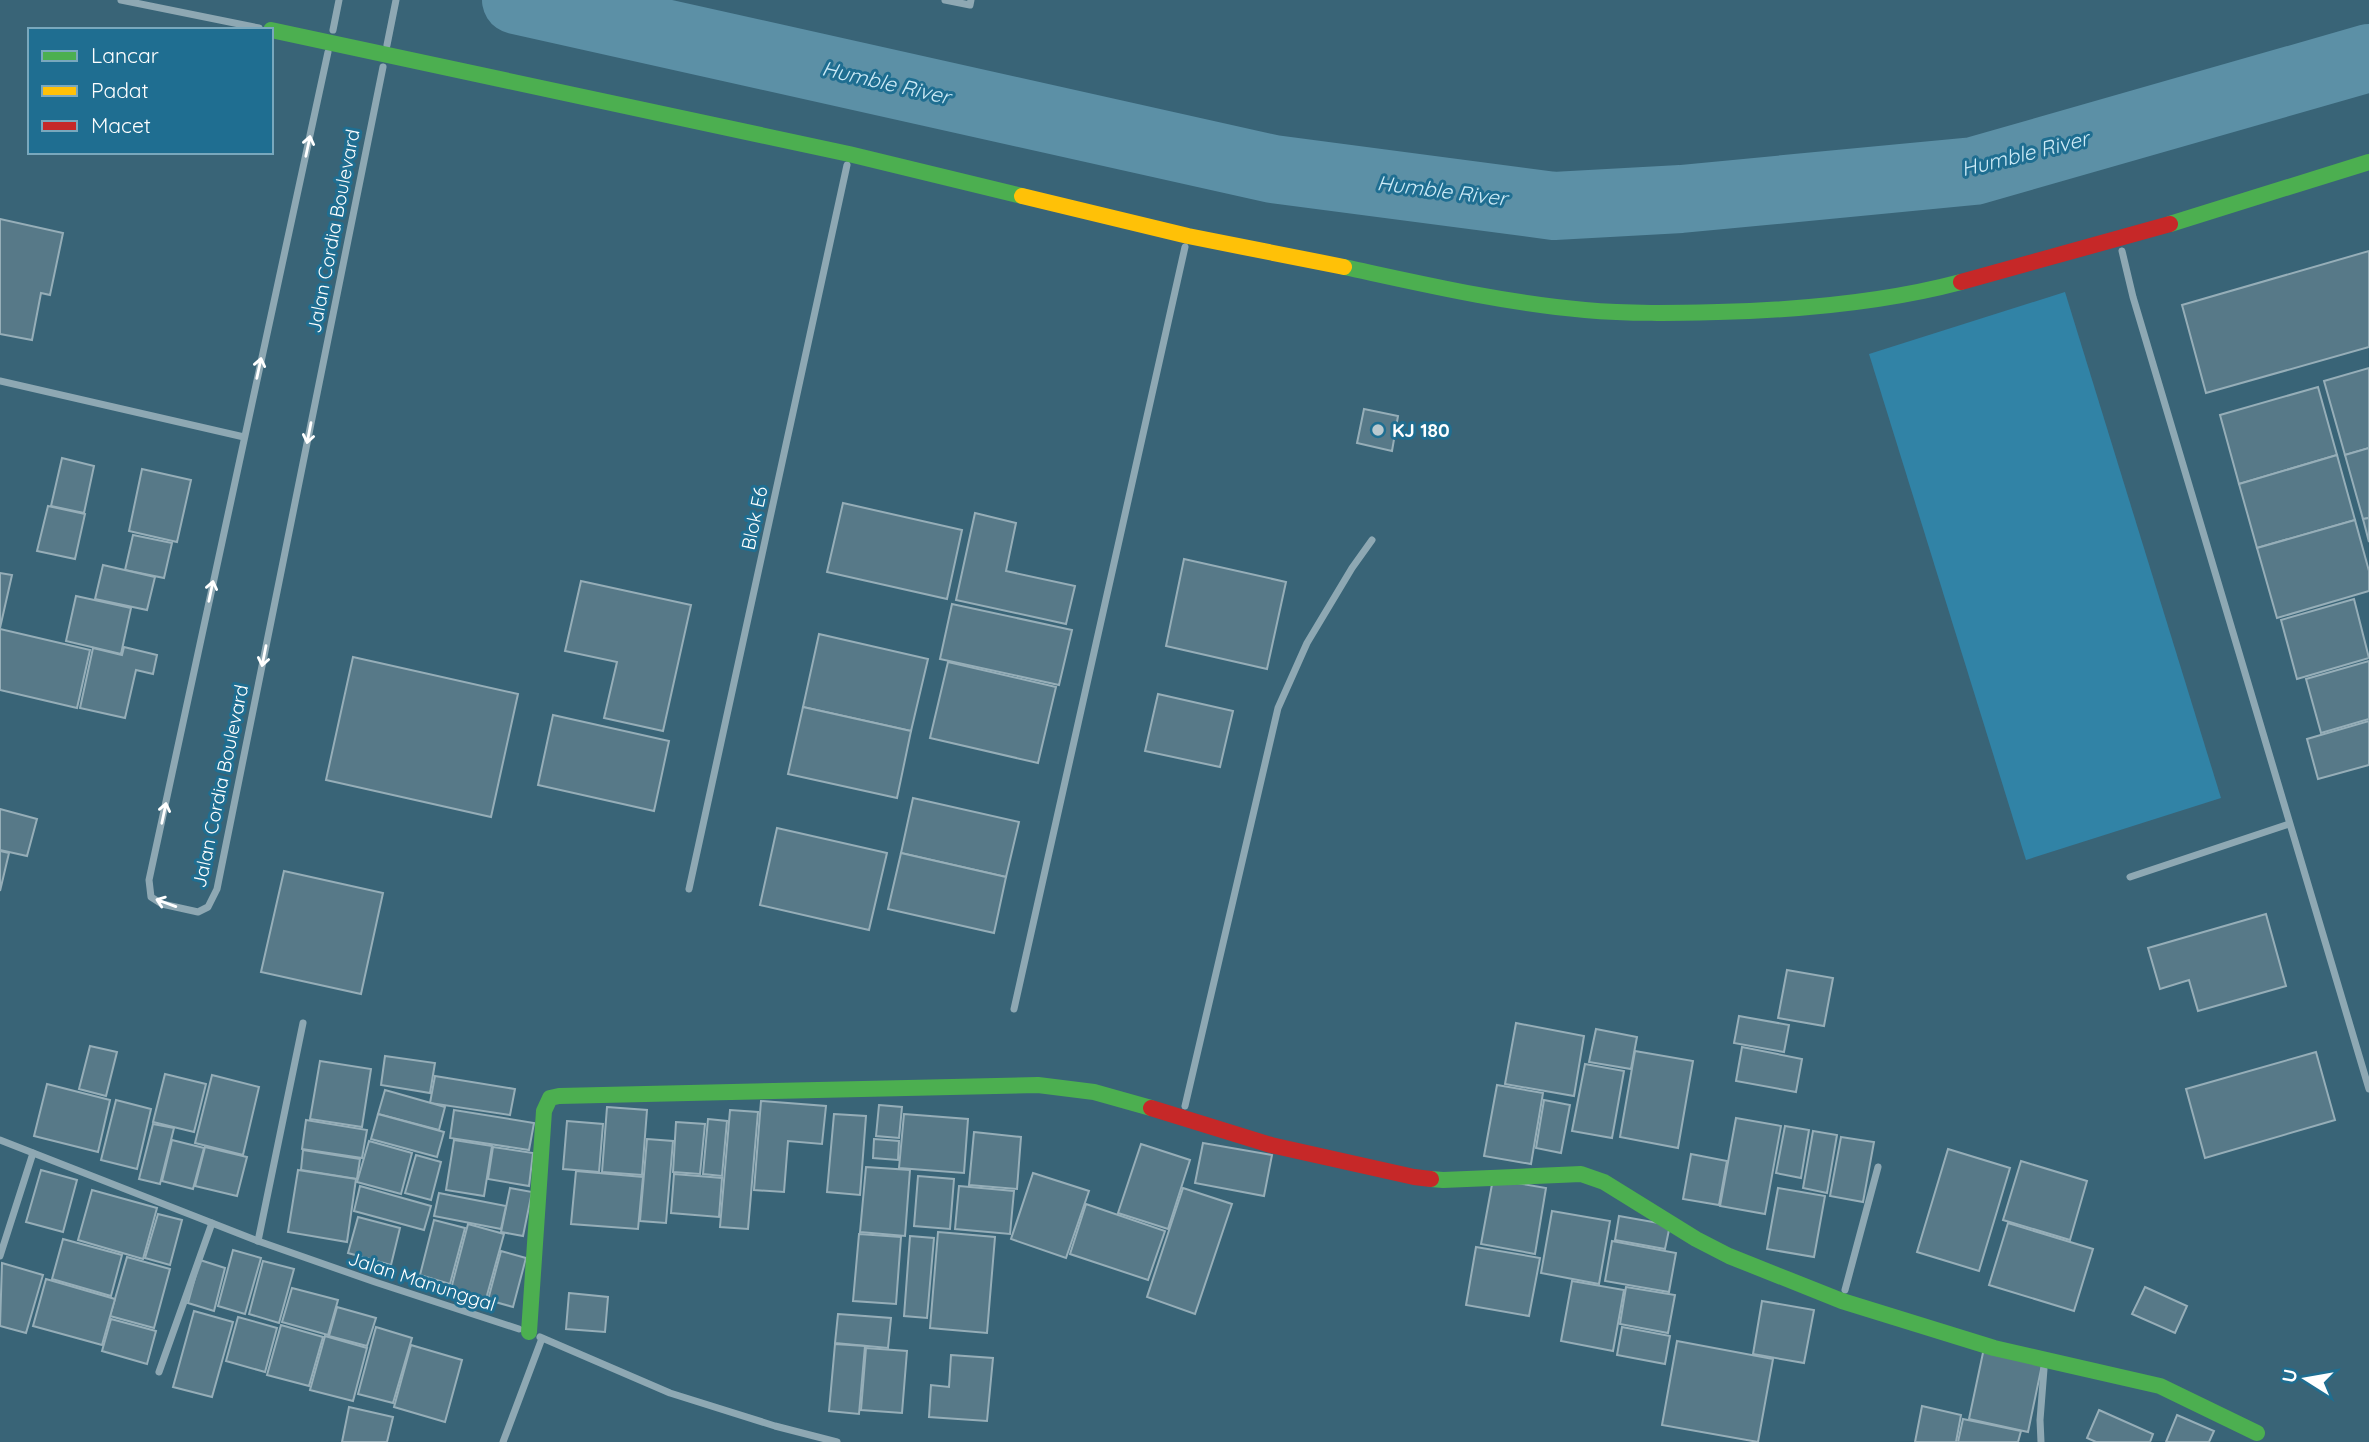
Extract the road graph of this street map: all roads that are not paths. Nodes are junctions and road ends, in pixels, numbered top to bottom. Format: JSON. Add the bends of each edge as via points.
{"nodes":[{"id":1,"x":121,"y":0,"type":"edge"},
{"id":2,"x":396,"y":0,"type":"edge"},
{"id":3,"x":945,"y":0,"type":"edge"},
{"id":4,"x":971,"y":0,"type":"edge"},
{"id":5,"x":339,"y":2,"type":"edge"},
{"id":6,"x":261,"y":28,"type":"edge"},
{"id":7,"x":273,"y":30,"type":"edge"},
{"id":8,"x":330,"y":42,"type":"junction"},
{"id":9,"x":385,"y":54,"type":"junction"},
{"id":10,"x":849,"y":154,"type":"junction"},
{"id":11,"x":2369,"y":162,"type":"edge"},
{"id":12,"x":1188,"y":236,"type":"junction"},
{"id":13,"x":2119,"y":240,"type":"junction"},
{"id":14,"x":0,"y":381,"type":"edge"},
{"id":15,"x":244,"y":437,"type":"junction"},
{"id":16,"x":1372,"y":540,"type":"dead end"},
{"id":17,"x":2289,"y":824,"type":"junction"},
{"id":18,"x":2130,"y":877,"type":"dead end"},
{"id":19,"x":689,"y":889,"type":"dead end"},
{"id":20,"x":1014,"y":1009,"type":"dead end"},
{"id":21,"x":303,"y":1023,"type":"dead end"},
{"id":22,"x":2369,"y":1089,"type":"edge"},
{"id":23,"x":1182,"y":1116,"type":"junction"},
{"id":24,"x":0,"y":1140,"type":"edge"},
{"id":25,"x":33,"y":1153,"type":"junction"},
{"id":26,"x":1878,"y":1167,"type":"dead end"},
{"id":27,"x":212,"y":1223,"type":"junction"},
{"id":28,"x":258,"y":1241,"type":"junction"},
{"id":29,"x":0,"y":1256,"type":"edge"},
{"id":30,"x":1842,"y":1301,"type":"junction"},
{"id":31,"x":535,"y":1335,"type":"junction"},
{"id":32,"x":2045,"y":1359,"type":"junction"},
{"id":33,"x":159,"y":1372,"type":"dead end"},
{"id":34,"x":2256,"y":1433,"type":"dead end"},
{"id":35,"x":503,"y":1442,"type":"edge"},
{"id":36,"x":837,"y":1442,"type":"edge"},
{"id":37,"x":2041,"y":1442,"type":"edge"}],
"edges":[{"from":1,"to":6,"type":"street"},
{"from":2,"to":9,"type":"street","name":"Jalan Cordia Boulevard"},
{"from":3,"to":4,"type":"street","via":[[970,5]]},
{"from":5,"to":8,"type":"street","name":"Jalan Cordia Boulevard"},
{"from":7,"to":8,"type":"street"},
{"from":8,"to":9,"type":"street"},
{"from":15,"to":8,"type":"street","name":"Jalan Cordia Boulevard","one_way":true},
{"from":9,"to":10,"type":"street"},
{"from":9,"to":15,"type":"street","name":"Jalan Cordia Boulevard","one_way":true,"via":[[217,889],[208,907],[198,912],[151,897],[149,880]]},
{"from":10,"to":12,"type":"street"},
{"from":10,"to":19,"type":"street","name":"Blok E6"},
{"from":11,"to":13,"type":"street"},
{"from":12,"to":13,"type":"street","via":[[1500,299],[1585,310],[1673,313],[1789,310],[1921,293]]},
{"from":12,"to":20,"type":"street"},
{"from":13,"to":17,"type":"street"},
{"from":14,"to":15,"type":"street"},
{"from":16,"to":23,"type":"street","via":[[1307,643],[1278,708]]},
{"from":17,"to":18,"type":"street"},
{"from":17,"to":22,"type":"street"},
{"from":21,"to":28,"type":"street"},
{"from":23,"to":30,"type":"street","via":[[1271,1145],[1414,1177],[1443,1180],[1581,1174],[1604,1182],[1729,1256]]},
{"from":23,"to":31,"type":"street","via":[[1094,1092],[1038,1085],[550,1098],[544,1111]]},
{"from":24,"to":25,"type":"street","name":"Jalan Manunggal"},
{"from":25,"to":27,"type":"street","name":"Jalan Manunggal"},
{"from":25,"to":29,"type":"street"},
{"from":26,"to":30,"type":"street"},
{"from":27,"to":28,"type":"street","name":"Jalan Manunggal"},
{"from":27,"to":33,"type":"street"},
{"from":28,"to":31,"type":"street","name":"Jalan Manunggal"},
{"from":30,"to":32,"type":"street"},
{"from":31,"to":35,"type":"street"},
{"from":31,"to":36,"type":"street","name":"Jalan Manunggal","via":[[670,1393]]},
{"from":32,"to":34,"type":"street","via":[[2160,1386]]},
{"from":32,"to":37,"type":"street"}]}
